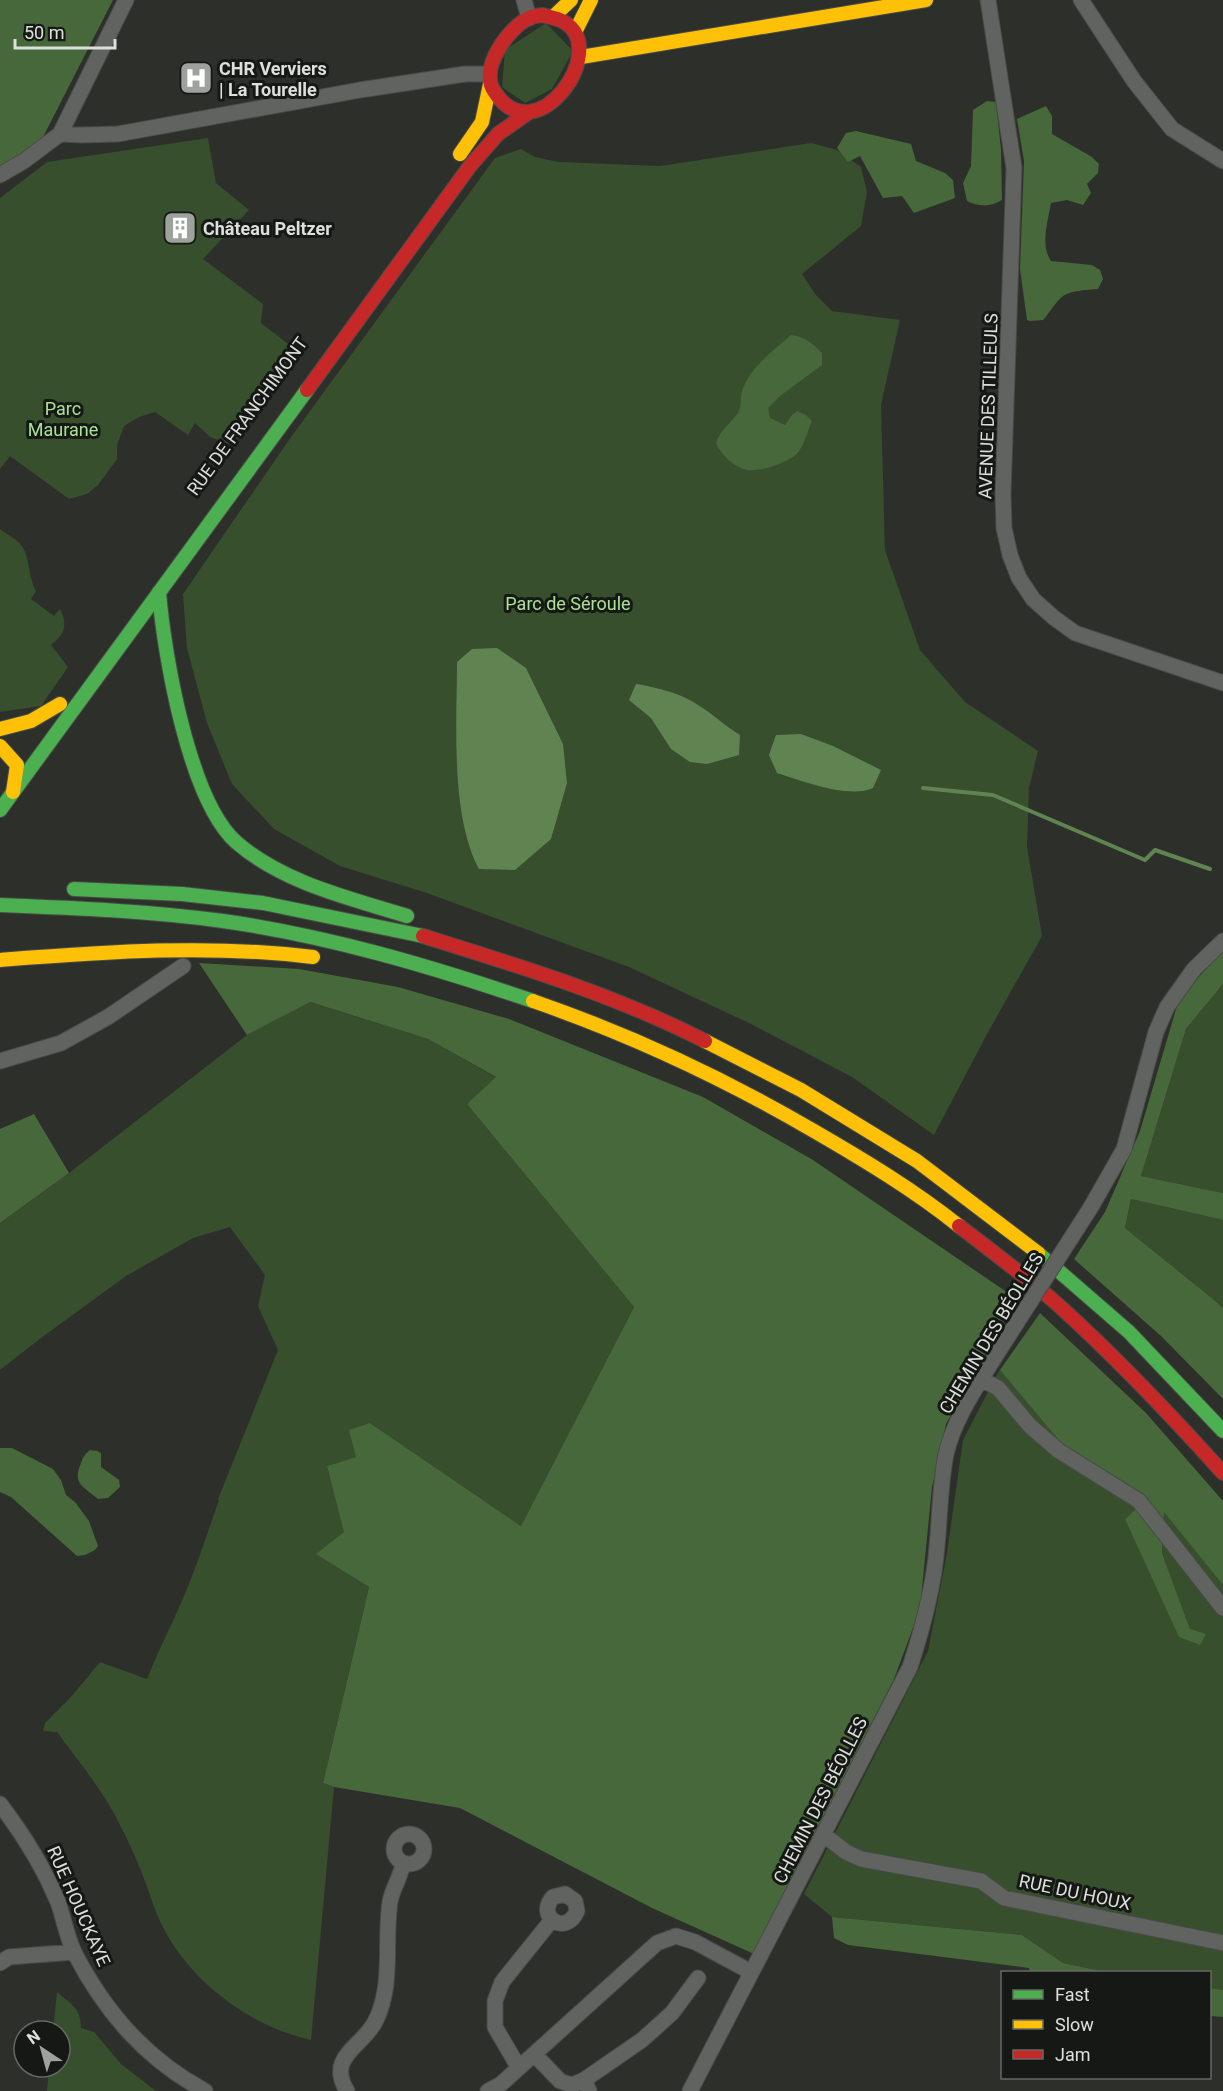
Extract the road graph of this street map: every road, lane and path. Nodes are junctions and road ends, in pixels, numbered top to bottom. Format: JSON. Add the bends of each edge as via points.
{"nodes":[{"id":1,"x":126,"y":0,"type":"edge"},
{"id":2,"x":524,"y":0,"type":"edge"},
{"id":3,"x":571,"y":0,"type":"edge"},
{"id":4,"x":591,"y":0,"type":"edge"},
{"id":5,"x":926,"y":0,"type":"edge"},
{"id":6,"x":988,"y":0,"type":"edge"},
{"id":7,"x":1081,"y":0,"type":"edge"},
{"id":8,"x":554,"y":16,"type":"junction"},
{"id":9,"x":529,"y":18,"type":"junction"},
{"id":10,"x":575,"y":32,"type":"junction"},
{"id":11,"x":580,"y":57,"type":"junction"},
{"id":12,"x":490,"y":79,"type":"junction"},
{"id":13,"x":528,"y":113,"type":"junction"},
{"id":14,"x":60,"y":134,"type":"junction"},
{"id":15,"x":1223,"y":160,"type":"edge"},
{"id":16,"x":449,"y":169,"type":"dead end"},
{"id":17,"x":0,"y":175,"type":"edge"},
{"id":18,"x":159,"y":592,"type":"junction"},
{"id":19,"x":111,"y":633,"type":"dead end"},
{"id":20,"x":128,"y":633,"type":"junction"},
{"id":21,"x":171,"y":679,"type":"junction"},
{"id":22,"x":1223,"y":683,"type":"edge"},
{"id":23,"x":0,"y":729,"type":"edge"},
{"id":24,"x":38,"y":731,"type":"dead end"},
{"id":25,"x":0,"y":746,"type":"edge"},
{"id":26,"x":16,"y":756,"type":"junction"},
{"id":27,"x":1,"y":774,"type":"edge"},
{"id":28,"x":13,"y":792,"type":"junction"},
{"id":29,"x":0,"y":810,"type":"edge"},
{"id":30,"x":55,"y":888,"type":"dead end"},
{"id":31,"x":0,"y":905,"type":"edge"},
{"id":32,"x":422,"y":920,"type":"dead end"},
{"id":33,"x":1223,"y":941,"type":"edge"},
{"id":34,"x":493,"y":944,"type":"dead end"},
{"id":35,"x":326,"y":959,"type":"dead end"},
{"id":36,"x":0,"y":960,"type":"edge"},
{"id":37,"x":183,"y":966,"type":"dead end"},
{"id":38,"x":712,"y":1029,"type":"dead end"},
{"id":39,"x":572,"y":1030,"type":"dead end"},
{"id":40,"x":592,"y":1038,"type":"dead end"},
{"id":41,"x":744,"y":1045,"type":"dead end"},
{"id":42,"x":641,"y":1058,"type":"dead end"},
{"id":43,"x":0,"y":1061,"type":"edge"},
{"id":44,"x":792,"y":1135,"type":"dead end"},
{"id":45,"x":920,"y":1163,"type":"junction"},
{"id":46,"x":907,"y":1205,"type":"dead end"},
{"id":47,"x":1031,"y":1281,"type":"junction"},
{"id":48,"x":981,"y":1379,"type":"junction"},
{"id":49,"x":1223,"y":1431,"type":"edge"},
{"id":50,"x":1223,"y":1473,"type":"edge"},
{"id":51,"x":1223,"y":1608,"type":"edge"},
{"id":52,"x":0,"y":1804,"type":"edge"},
{"id":53,"x":824,"y":1835,"type":"junction"},
{"id":54,"x":403,"y":1863,"type":"dead end"},
{"id":55,"x":551,"y":1921,"type":"dead end"},
{"id":56,"x":1223,"y":1943,"type":"edge"},
{"id":57,"x":74,"y":1952,"type":"junction"},
{"id":58,"x":0,"y":1963,"type":"edge"},
{"id":59,"x":751,"y":1972,"type":"junction"},
{"id":60,"x":698,"y":1978,"type":"dead end"},
{"id":61,"x":534,"y":2054,"type":"junction"},
{"id":62,"x":519,"y":2068,"type":"junction"},
{"id":63,"x":587,"y":2085,"type":"edge"},
{"id":64,"x":205,"y":2091,"type":"edge"},
{"id":65,"x":347,"y":2091,"type":"edge"},
{"id":66,"x":488,"y":2091,"type":"edge"},
{"id":67,"x":690,"y":2091,"type":"edge"}],
"edges":[{"from":1,"to":14,"type":"street"},
{"from":2,"to":9,"type":"street"},
{"from":3,"to":8,"type":"main road"},
{"from":4,"to":10,"type":"main road"},
{"from":5,"to":11,"type":"main road"},
{"from":6,"to":22,"type":"street","name":"AVENUE DES TILLEULS","via":[[1014,168],[1003,494],[1010,555],[1033,599],[1075,633]]},
{"from":7,"to":15,"type":"street","via":[[1134,81],[1172,129]]},
{"from":8,"to":9,"type":"main road"},
{"from":8,"to":10,"type":"main road"},
{"from":9,"to":12,"type":"main road","via":[[501,45],[494,56]]},
{"from":10,"to":11,"type":"main road"},
{"from":11,"to":13,"type":"main road","via":[[576,71],[559,96]]},
{"from":12,"to":13,"type":"main road","via":[[494,91],[506,104]]},
{"from":12,"to":14,"type":"street","via":[[465,74],[118,134]]},
{"from":12,"to":16,"type":"main road","via":[[479,128]]},
{"from":13,"to":18,"type":"main road","name":"RUE DE FRANCHIMONT","via":[[498,134],[479,154]]},
{"from":14,"to":17,"type":"street"},
{"from":18,"to":20,"type":"main road","name":"RUE DE FRANCHIMONT"},
{"from":18,"to":21,"type":"main road"},
{"from":19,"to":20,"type":"main road"},
{"from":20,"to":21,"type":"main road","via":[[147,641],[158,652]]},
{"from":20,"to":28,"type":"main road","name":"RUE DE FRANCHIMONT"},
{"from":21,"to":32,"type":"main road","via":[[198,780],[230,836],[257,858],[304,882]]},
{"from":23,"to":24,"type":"main road","via":[[30,721],[63,699]]},
{"from":25,"to":26,"type":"main road"},
{"from":26,"to":27,"type":"main road"},
{"from":26,"to":28,"type":"main road"},
{"from":28,"to":29,"type":"main road","name":"RUE DE FRANCHIMONT"},
{"from":30,"to":45,"type":"main road","via":[[197,895],[290,907],[459,946],[639,1010],[739,1056],[841,1112]]},
{"from":31,"to":47,"type":"main road","via":[[120,911],[257,927],[433,968],[512,992],[658,1048],[779,1109],[891,1176]]},
{"from":33,"to":48,"type":"street","name":"CHEMIN DES BÉOLLES","bridge":true,"via":[[1194,969],[1167,1007],[1156,1032],[1124,1149],[1091,1208]]},
{"from":34,"to":38,"type":"main road","via":[[591,977]]},
{"from":35,"to":36,"type":"main road","via":[[208,948],[138,949]]},
{"from":37,"to":43,"type":"street","via":[[61,1044]]},
{"from":39,"to":40,"type":"main road"},
{"from":41,"to":45,"type":"main road","via":[[865,1114]]},
{"from":42,"to":44,"type":"main road"},
{"from":45,"to":49,"type":"main road","via":[[1011,1230],[1104,1309]]},
{"from":46,"to":47,"type":"main road"},
{"from":47,"to":50,"type":"main road","via":[[1129,1371]]},
{"from":48,"to":51,"type":"street","via":[[998,1388],[1030,1426],[1059,1451],[1139,1501]]},
{"from":48,"to":53,"type":"street","name":"CHEMIN DES BÉOLLES","via":[[959,1418],[947,1453],[933,1581],[920,1637],[910,1666]]},
{"from":52,"to":57,"type":"street","name":"RUE HOUCKAYE","via":[[28,1842],[58,1902]]},
{"from":53,"to":56,"type":"street","name":"RUE DU HOUX","via":[[861,1859],[981,1881],[1004,1898]]},
{"from":53,"to":59,"type":"street","name":"CHEMIN DES BÉOLLES"},
{"from":54,"to":65,"type":"street","via":[[390,1900],[380,2011],[375,2023],[341,2063],[340,2077]]},
{"from":55,"to":62,"type":"street","via":[[502,1982],[495,2001],[495,2027]]},
{"from":57,"to":58,"type":"street","via":[[9,1957]]},
{"from":57,"to":64,"type":"street","name":"RUE HOUCKAYE","via":[[125,2030],[158,2061]]},
{"from":59,"to":61,"type":"street","via":[[676,1936],[657,1943]]},
{"from":59,"to":67,"type":"street","name":"CHEMIN DES BÉOLLES"},
{"from":60,"to":63,"type":"street","via":[[672,2013]]},
{"from":61,"to":62,"type":"street"},
{"from":61,"to":63,"type":"street","via":[[560,2081]]},
{"from":62,"to":66,"type":"street"}]}
